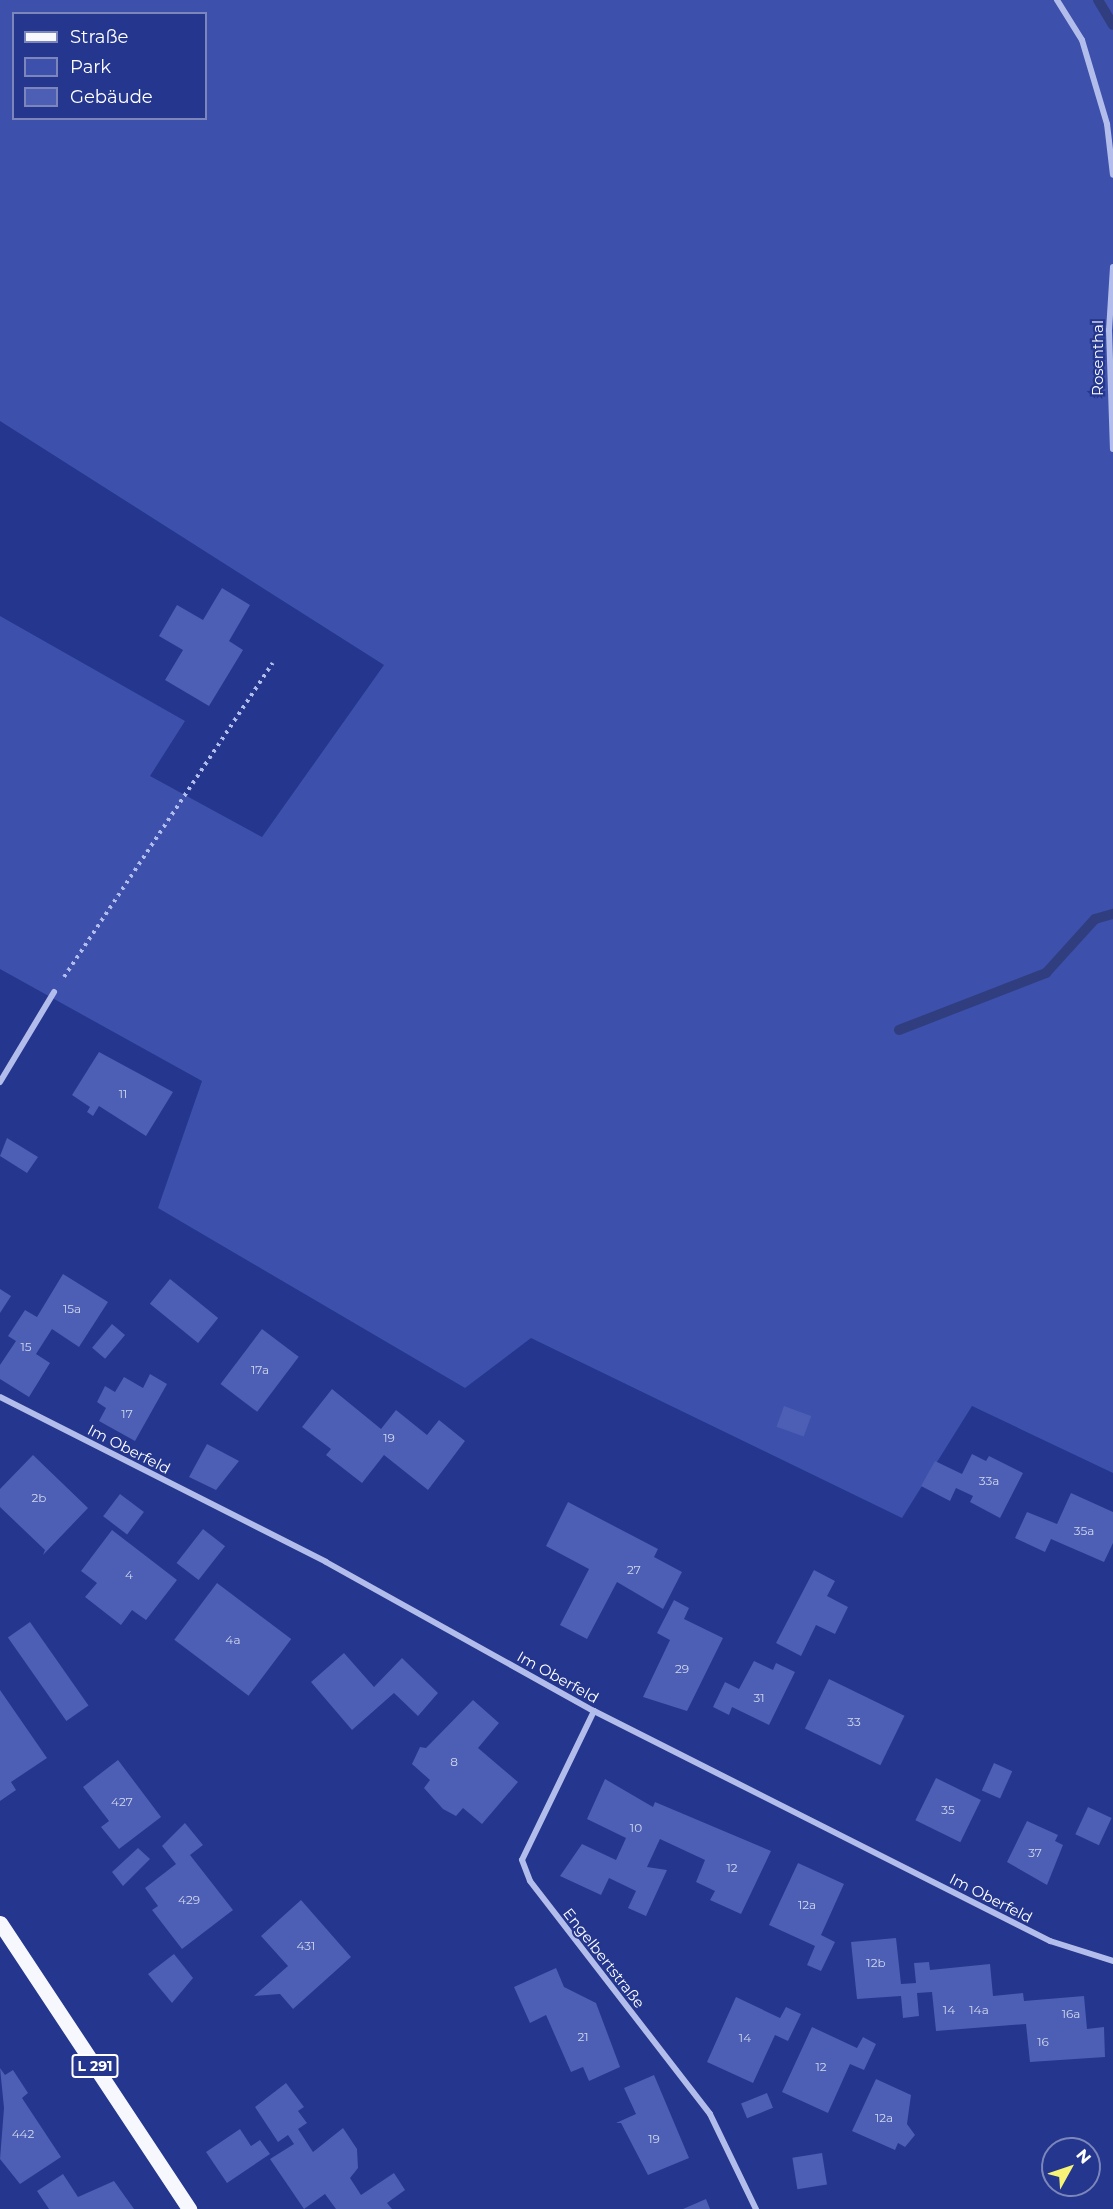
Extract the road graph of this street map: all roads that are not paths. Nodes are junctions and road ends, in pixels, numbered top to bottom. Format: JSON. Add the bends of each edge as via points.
{"nodes":[{"id":1,"x":1057,"y":0,"type":"edge"},
{"id":2,"x":1113,"y":175,"type":"edge"},
{"id":3,"x":1113,"y":267,"type":"edge"},
{"id":4,"x":1113,"y":449,"type":"edge"},
{"id":5,"x":54,"y":992,"type":"road end"},
{"id":6,"x":0,"y":1082,"type":"edge"},
{"id":7,"x":0,"y":1397,"type":"edge"},
{"id":8,"x":594,"y":1711,"type":"junction"},
{"id":9,"x":0,"y":1923,"type":"edge"},
{"id":10,"x":1113,"y":1961,"type":"edge"},
{"id":11,"x":189,"y":2209,"type":"edge"},
{"id":12,"x":756,"y":2209,"type":"edge"}],
"edges":[{"from":1,"to":2,"type":"street","via":[[1082,40],[1107,124]]},
{"from":3,"to":4,"type":"street","name":"Rosenthal"},
{"from":5,"to":6,"type":"street"},
{"from":7,"to":8,"type":"street","name":"Im Oberfeld","via":[[326,1562]]},
{"from":8,"to":10,"type":"street","name":"Im Oberfeld","via":[[1050,1941]]},
{"from":8,"to":12,"type":"street","name":"Engelbertstraße","via":[[522,1860],[530,1881],[710,2114]]},
{"from":9,"to":11,"type":"main road","number":"L 291"}]}
